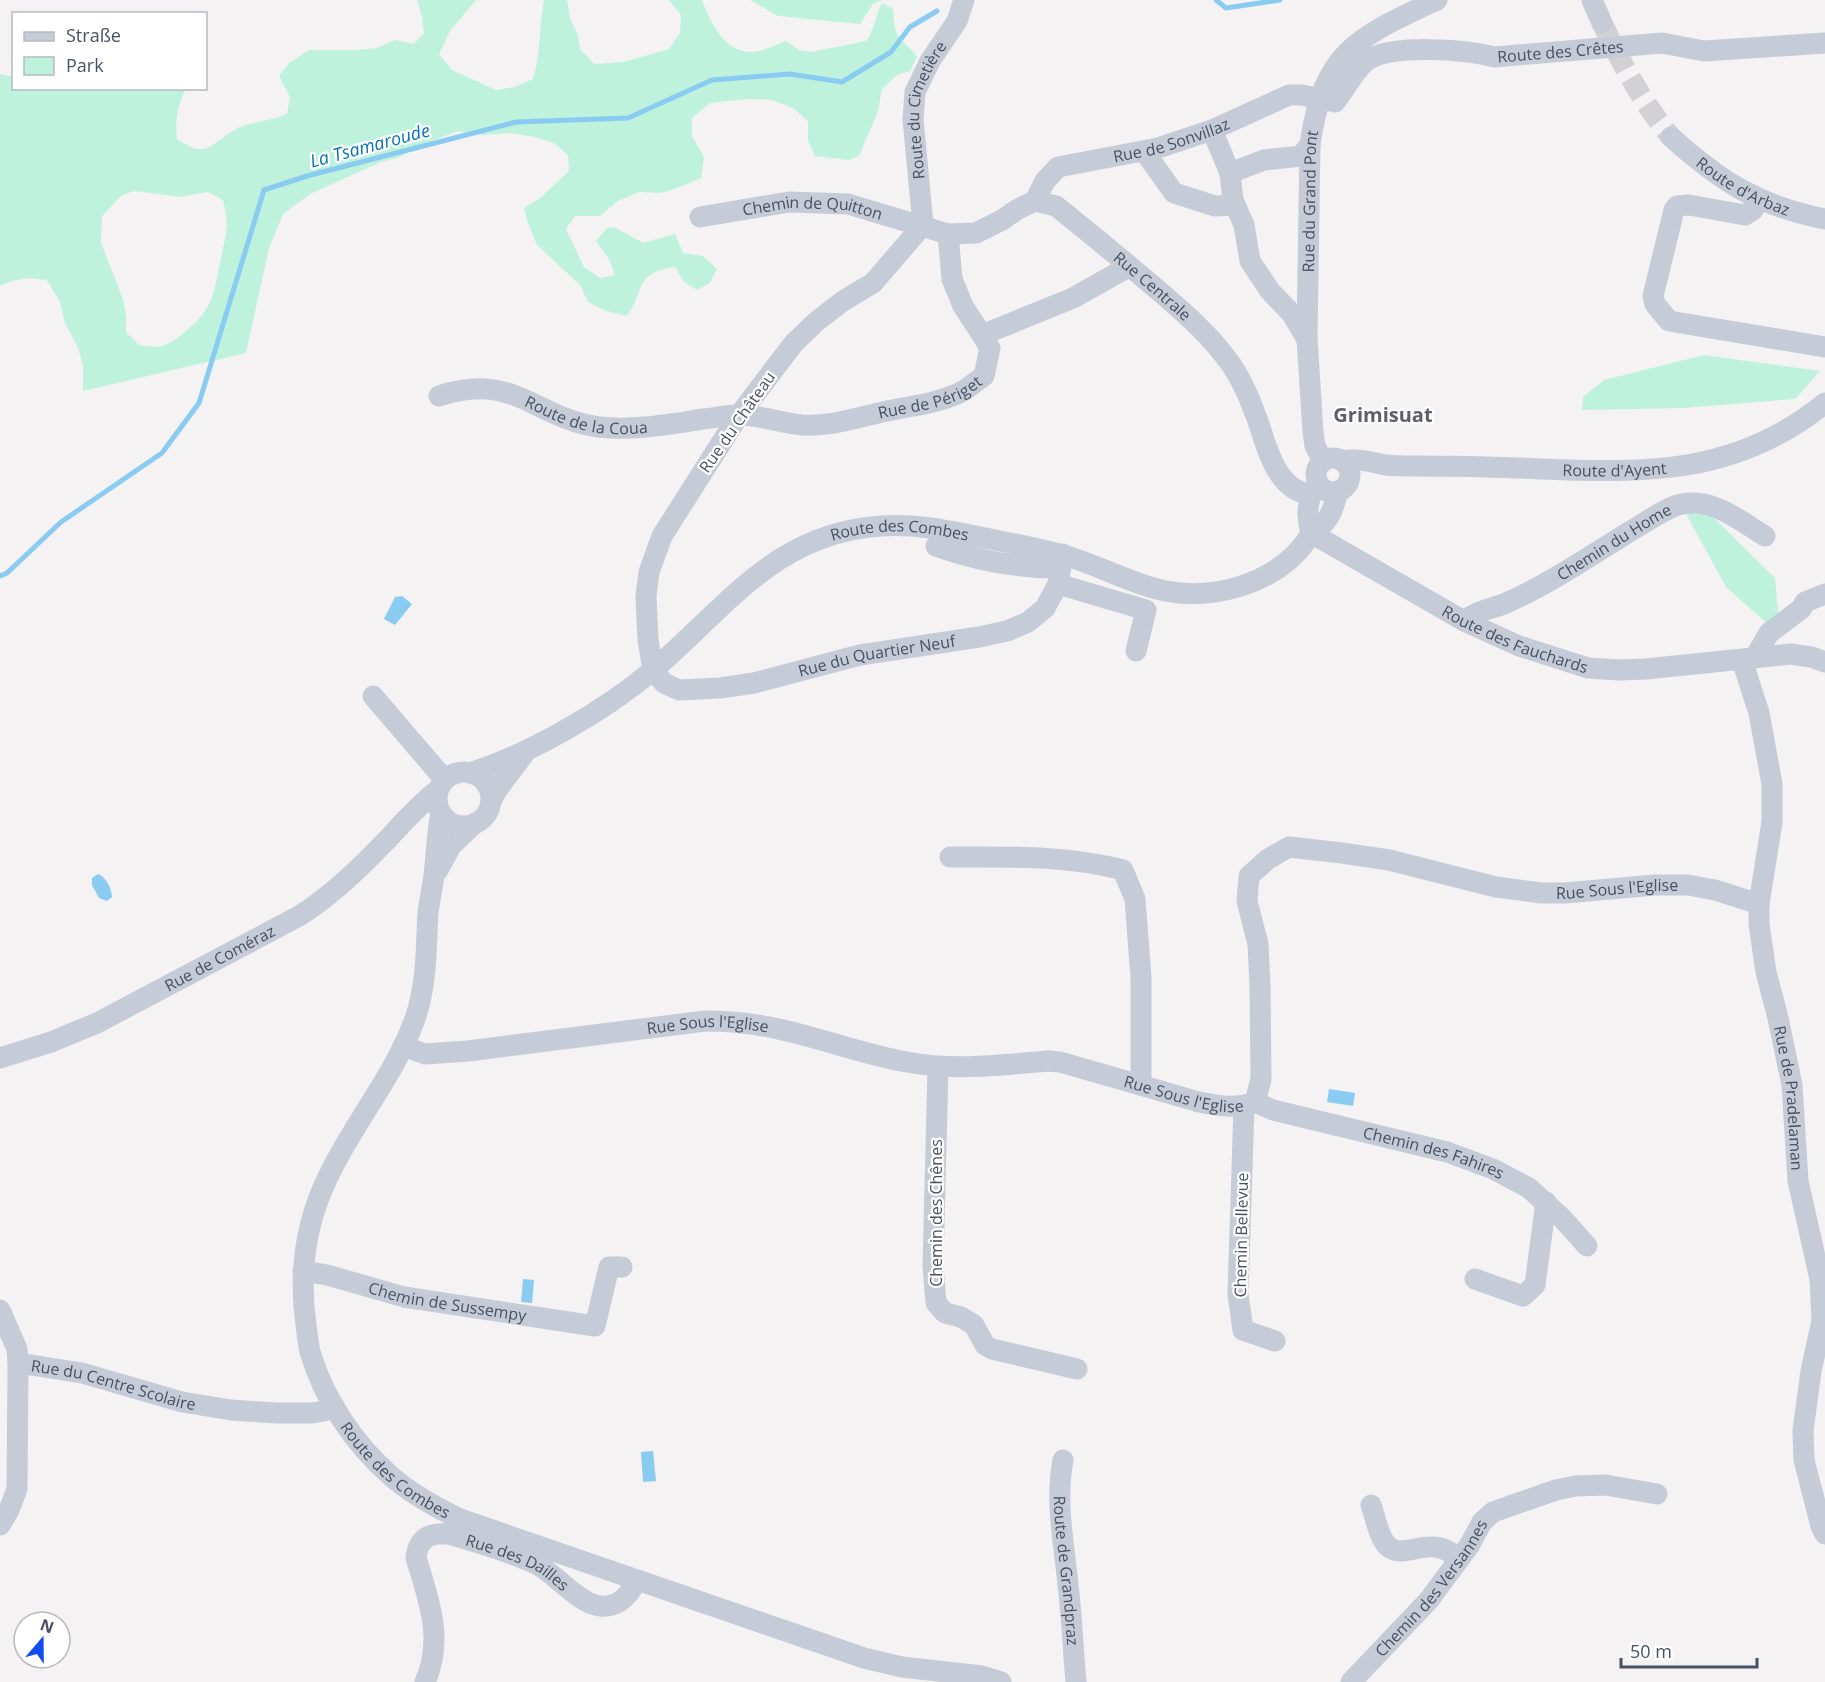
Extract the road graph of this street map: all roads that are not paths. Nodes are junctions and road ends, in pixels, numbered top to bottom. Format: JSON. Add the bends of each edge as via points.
{"nodes":[{"id":1,"x":964,"y":0,"type":"edge"},
{"id":2,"x":1437,"y":0,"type":"edge"},
{"id":3,"x":1592,"y":0,"type":"edge"},
{"id":4,"x":1602,"y":23,"type":"tunnel mouth"},
{"id":5,"x":1825,"y":43,"type":"edge"},
{"id":6,"x":1319,"y":99,"type":"junction"},
{"id":7,"x":1212,"y":130,"type":"junction"},
{"id":8,"x":1671,"y":138,"type":"tunnel mouth"},
{"id":9,"x":1310,"y":145,"type":"junction"},
{"id":10,"x":1144,"y":151,"type":"junction"},
{"id":11,"x":1230,"y":173,"type":"junction"},
{"id":12,"x":1759,"y":200,"type":"junction"},
{"id":13,"x":1035,"y":201,"type":"junction"},
{"id":14,"x":1235,"y":205,"type":"junction"},
{"id":15,"x":700,"y":217,"type":"dead end"},
{"id":16,"x":1825,"y":219,"type":"edge"},
{"id":17,"x":923,"y":225,"type":"junction"},
{"id":18,"x":948,"y":234,"type":"junction"},
{"id":19,"x":1130,"y":266,"type":"junction"},
{"id":20,"x":982,"y":336,"type":"junction"},
{"id":21,"x":1307,"y":338,"type":"junction"},
{"id":22,"x":1825,"y":347,"type":"edge"},
{"id":23,"x":439,"y":396,"type":"dead end"},
{"id":24,"x":1825,"y":403,"type":"edge"},
{"id":25,"x":739,"y":415,"type":"junction"},
{"id":26,"x":1332,"y":461,"type":"junction"},
{"id":27,"x":1390,"y":466,"type":"junction"},
{"id":28,"x":1314,"y":489,"type":"junction"},
{"id":29,"x":1342,"y":489,"type":"junction"},
{"id":30,"x":1311,"y":533,"type":"junction"},
{"id":31,"x":1765,"y":536,"type":"dead end"},
{"id":32,"x":936,"y":546,"type":"dead end"},
{"id":33,"x":1060,"y":569,"type":"junction"},
{"id":34,"x":1825,"y":594,"type":"edge"},
{"id":35,"x":1464,"y":621,"type":"junction"},
{"id":36,"x":1136,"y":651,"type":"dead end"},
{"id":37,"x":1748,"y":659,"type":"junction"},
{"id":38,"x":1825,"y":662,"type":"edge"},
{"id":39,"x":652,"y":670,"type":"junction"},
{"id":40,"x":373,"y":696,"type":"dead end"},
{"id":41,"x":529,"y":749,"type":"junction"},
{"id":42,"x":470,"y":773,"type":"junction"},
{"id":43,"x":441,"y":785,"type":"junction"},
{"id":44,"x":491,"y":801,"type":"junction"},
{"id":45,"x":410,"y":815,"type":"junction"},
{"id":46,"x":441,"y":817,"type":"junction"},
{"id":47,"x":475,"y":823,"type":"junction"},
{"id":48,"x":950,"y":857,"type":"dead end"},
{"id":49,"x":434,"y":879,"type":"junction"},
{"id":50,"x":1759,"y":904,"type":"junction"},
{"id":51,"x":403,"y":1046,"type":"junction"},
{"id":52,"x":0,"y":1058,"type":"edge"},
{"id":53,"x":938,"y":1067,"type":"junction"},
{"id":54,"x":1141,"y":1085,"type":"junction"},
{"id":55,"x":1250,"y":1104,"type":"junction"},
{"id":56,"x":1546,"y":1202,"type":"junction"},
{"id":57,"x":1587,"y":1246,"type":"dead end"},
{"id":58,"x":622,"y":1267,"type":"dead end"},
{"id":59,"x":303,"y":1271,"type":"junction"},
{"id":60,"x":1475,"y":1279,"type":"dead end"},
{"id":61,"x":0,"y":1310,"type":"edge"},
{"id":62,"x":1275,"y":1341,"type":"dead end"},
{"id":63,"x":18,"y":1364,"type":"junction"},
{"id":64,"x":1077,"y":1369,"type":"dead end"},
{"id":65,"x":334,"y":1406,"type":"junction"},
{"id":66,"x":1063,"y":1460,"type":"dead end"},
{"id":67,"x":1657,"y":1494,"type":"dead end"},
{"id":68,"x":1371,"y":1506,"type":"dead end"},
{"id":69,"x":0,"y":1524,"type":"edge"},
{"id":70,"x":1825,"y":1534,"type":"edge"},
{"id":71,"x":1460,"y":1558,"type":"junction"},
{"id":72,"x":636,"y":1581,"type":"junction"},
{"id":73,"x":425,"y":1682,"type":"edge"},
{"id":74,"x":1001,"y":1682,"type":"edge"},
{"id":75,"x":1076,"y":1682,"type":"edge"},
{"id":76,"x":1351,"y":1682,"type":"edge"}],
"edges":[{"from":1,"to":17,"type":"street","name":"Route du Cimetière","via":[[957,21],[915,92],[913,119]]},
{"from":2,"to":6,"type":"street","name":"Rue du Grand Pont","via":[[1365,36],[1344,54]]},
{"from":3,"to":4,"type":"street"},
{"from":5,"to":6,"type":"street","name":"Route des Crêtes","via":[[1704,51],[1662,43],[1494,57],[1463,51],[1411,50],[1373,58],[1359,69],[1335,102]]},
{"from":6,"to":7,"type":"street","name":"Rue de Sonvillaz","via":[[1289,95]]},
{"from":6,"to":9,"type":"street","name":"Rue du Grand Pont"},
{"from":7,"to":10,"type":"street","name":"Rue de Sonvillaz"},
{"from":7,"to":11,"type":"street"},
{"from":8,"to":12,"type":"street","name":"Route d'Arbaz","via":[[1717,176]]},
{"from":9,"to":11,"type":"street","via":[[1301,156],[1264,160]]},
{"from":9,"to":21,"type":"street","name":"Rue du Grand Pont"},
{"from":10,"to":13,"type":"street","name":"Rue de Sonvillaz","via":[[1058,167]]},
{"from":10,"to":14,"type":"street","via":[[1174,193],[1215,206]]},
{"from":11,"to":14,"type":"street"},
{"from":12,"to":16,"type":"street","name":"Route d'Arbaz"},
{"from":12,"to":22,"type":"street","via":[[1750,213],[1740,215],[1677,206],[1653,296],[1655,304],[1670,321]]},
{"from":13,"to":18,"type":"street","via":[[976,233]]},
{"from":13,"to":19,"type":"street","name":"Rue Centrale","via":[[1056,206]]},
{"from":14,"to":21,"type":"street","via":[[1244,225],[1250,261]]},
{"from":15,"to":17,"type":"street","name":"Chemin de Quitton","via":[[800,202],[848,204]]},
{"from":17,"to":18,"type":"street"},
{"from":17,"to":25,"type":"street","name":"Rue du Château","via":[[873,283],[843,301],[794,343]]},
{"from":18,"to":20,"type":"street","via":[[952,279]]},
{"from":19,"to":20,"type":"street","via":[[1073,298]]},
{"from":19,"to":28,"type":"street","name":"Rue Centrale","via":[[1194,321],[1228,360],[1251,401],[1277,470],[1291,487],[1301,493]]},
{"from":20,"to":25,"type":"street","name":"Rue de Périget","via":[[990,348],[984,376],[960,393],[933,404],[846,422],[804,425]]},
{"from":21,"to":26,"type":"street","name":"Rue du Grand Pont","via":[[1313,432],[1316,446]]},
{"from":23,"to":25,"type":"street","name":"Route de la Coua","via":[[475,388],[494,389],[599,427],[671,424]]},
{"from":24,"to":27,"type":"street","name":"Route d'Ayent","via":[[1748,448],[1677,468],[1604,471]]},
{"from":25,"to":39,"type":"street","name":"Rue du Château","via":[[662,536],[649,572],[647,612]]},
{"from":26,"to":27,"type":"street","name":"Route d'Ayent","via":[[1354,459]]},
{"from":26,"to":28,"type":"street","via":[[1317,469]]},
{"from":26,"to":29,"type":"street","via":[[1349,471]]},
{"from":27,"to":29,"type":"street","name":"Route d'Ayent"},
{"from":28,"to":29,"type":"street"},
{"from":28,"to":30,"type":"street","via":[[1307,518]]},
{"from":29,"to":30,"type":"street","name":"Route des Combes","via":[[1326,521]]},
{"from":30,"to":33,"type":"street","name":"Route des Combes","via":[[1293,557],[1264,576],[1214,592],[1177,593]]},
{"from":30,"to":35,"type":"street","name":"Route des Fauchards"},
{"from":31,"to":35,"type":"street","name":"Chemin du Home","via":[[1721,508],[1681,504],[1557,576]]},
{"from":32,"to":33,"type":"street","via":[[965,556]]},
{"from":33,"to":36,"type":"street","via":[[1146,609]]},
{"from":33,"to":39,"type":"street","name":"Rue du Quartier Neuf","via":[[1045,608],[1033,619],[979,637],[860,655],[720,688],[679,690],[664,683]]},
{"from":33,"to":39,"type":"street","name":"Route des Combes","via":[[951,531],[883,526],[836,533],[771,564]]},
{"from":34,"to":37,"type":"street","via":[[1805,602],[1769,633]]},
{"from":35,"to":37,"type":"street","name":"Route des Fauchards","via":[[1519,646],[1588,668],[1637,669]]},
{"from":37,"to":38,"type":"street","name":"Route des Fauchards","via":[[1791,654]]},
{"from":37,"to":50,"type":"street","name":"Rue de Pradelaman","via":[[1773,802]]},
{"from":39,"to":41,"type":"street","name":"Route des Combes","via":[[621,694]]},
{"from":40,"to":43,"type":"street"},
{"from":41,"to":42,"type":"street","name":"Route des Combes"},
{"from":41,"to":44,"type":"street","name":"Route des Combes"},
{"from":42,"to":43,"type":"street","name":"Route des Combes","via":[[457,773]]},
{"from":42,"to":44,"type":"street","via":[[486,784]]},
{"from":43,"to":45,"type":"street","name":"Rue de Coméraz"},
{"from":43,"to":46,"type":"street","name":"Route des Combes"},
{"from":44,"to":47,"type":"street","name":"Route des Combes","via":[[485,816]]},
{"from":45,"to":46,"type":"street"},
{"from":45,"to":52,"type":"street","name":"Rue de Coméraz","via":[[360,867],[299,916],[97,1023]]},
{"from":46,"to":47,"type":"street","via":[[457,825]]},
{"from":46,"to":49,"type":"street","name":"Route des Combes"},
{"from":47,"to":49,"type":"street","name":"Route des Combes","via":[[451,846]]},
{"from":48,"to":54,"type":"street","via":[[1062,860],[1123,870],[1135,899]]},
{"from":49,"to":51,"type":"street","name":"Route des Combes","via":[[423,988]]},
{"from":50,"to":55,"type":"street","name":"Rue Sous l'Eglise","via":[[1688,885],[1541,893],[1496,887],[1389,860],[1289,847],[1250,876],[1247,902],[1258,944],[1262,1079]]},
{"from":50,"to":70,"type":"street","name":"Rue de Pradelaman","via":[[1766,972],[1792,1085],[1798,1181],[1820,1280],[1822,1321],[1803,1431],[1804,1460]]},
{"from":51,"to":53,"type":"street","name":"Rue Sous l'Eglise","via":[[425,1054],[468,1051],[705,1021],[736,1021]]},
{"from":51,"to":59,"type":"street","name":"Route des Combes","via":[[326,1181],[309,1230]]},
{"from":53,"to":54,"type":"street","name":"Rue Sous l'Eglise","via":[[1048,1061]]},
{"from":53,"to":64,"type":"street","name":"Chemin des Chênes","via":[[933,1266],[936,1303],[945,1313],[974,1325],[985,1345],[992,1349]]},
{"from":54,"to":55,"type":"street","name":"Rue Sous l'Eglise","via":[[1221,1107]]},
{"from":55,"to":56,"type":"street","name":"Chemin des Fahires","via":[[1472,1160],[1510,1177]]},
{"from":55,"to":62,"type":"street","name":"Chemin Bellevue","via":[[1238,1294],[1243,1330]]},
{"from":56,"to":57,"type":"street","name":"Chemin des Fahires"},
{"from":56,"to":60,"type":"street","via":[[1535,1285],[1523,1296]]},
{"from":58,"to":59,"type":"street","name":"Chemin de Sussempy","via":[[609,1267],[595,1326],[404,1297]]},
{"from":59,"to":65,"type":"street","name":"Route des Combes","via":[[310,1351]]},
{"from":61,"to":63,"type":"street","via":[[17,1349]]},
{"from":63,"to":65,"type":"street","name":"Rue du Centre Scolaire","via":[[81,1373],[182,1402],[231,1410],[303,1413]]},
{"from":63,"to":69,"type":"street","name":"Rue du Centre Scolaire","via":[[17,1489]]},
{"from":65,"to":72,"type":"street","name":"Route des Combes","via":[[380,1466],[433,1506],[488,1530]]},
{"from":66,"to":75,"type":"street","name":"Route de Grandpraz","via":[[1059,1515]]},
{"from":67,"to":71,"type":"street","name":"Chemin des Versannes","via":[[1606,1485],[1556,1490],[1493,1512],[1482,1522]]},
{"from":68,"to":71,"type":"street","via":[[1381,1537],[1391,1549],[1403,1552],[1441,1547]]},
{"from":71,"to":76,"type":"street","name":"Chemin des Versannes","via":[[1429,1600]]},
{"from":72,"to":73,"type":"street","name":"Rue des Dailles","via":[[628,1596],[618,1602],[594,1605],[537,1564],[453,1535],[431,1534],[421,1540],[416,1558],[435,1634]]},
{"from":72,"to":74,"type":"street","name":"Route des Combes","via":[[879,1662]]}]}
